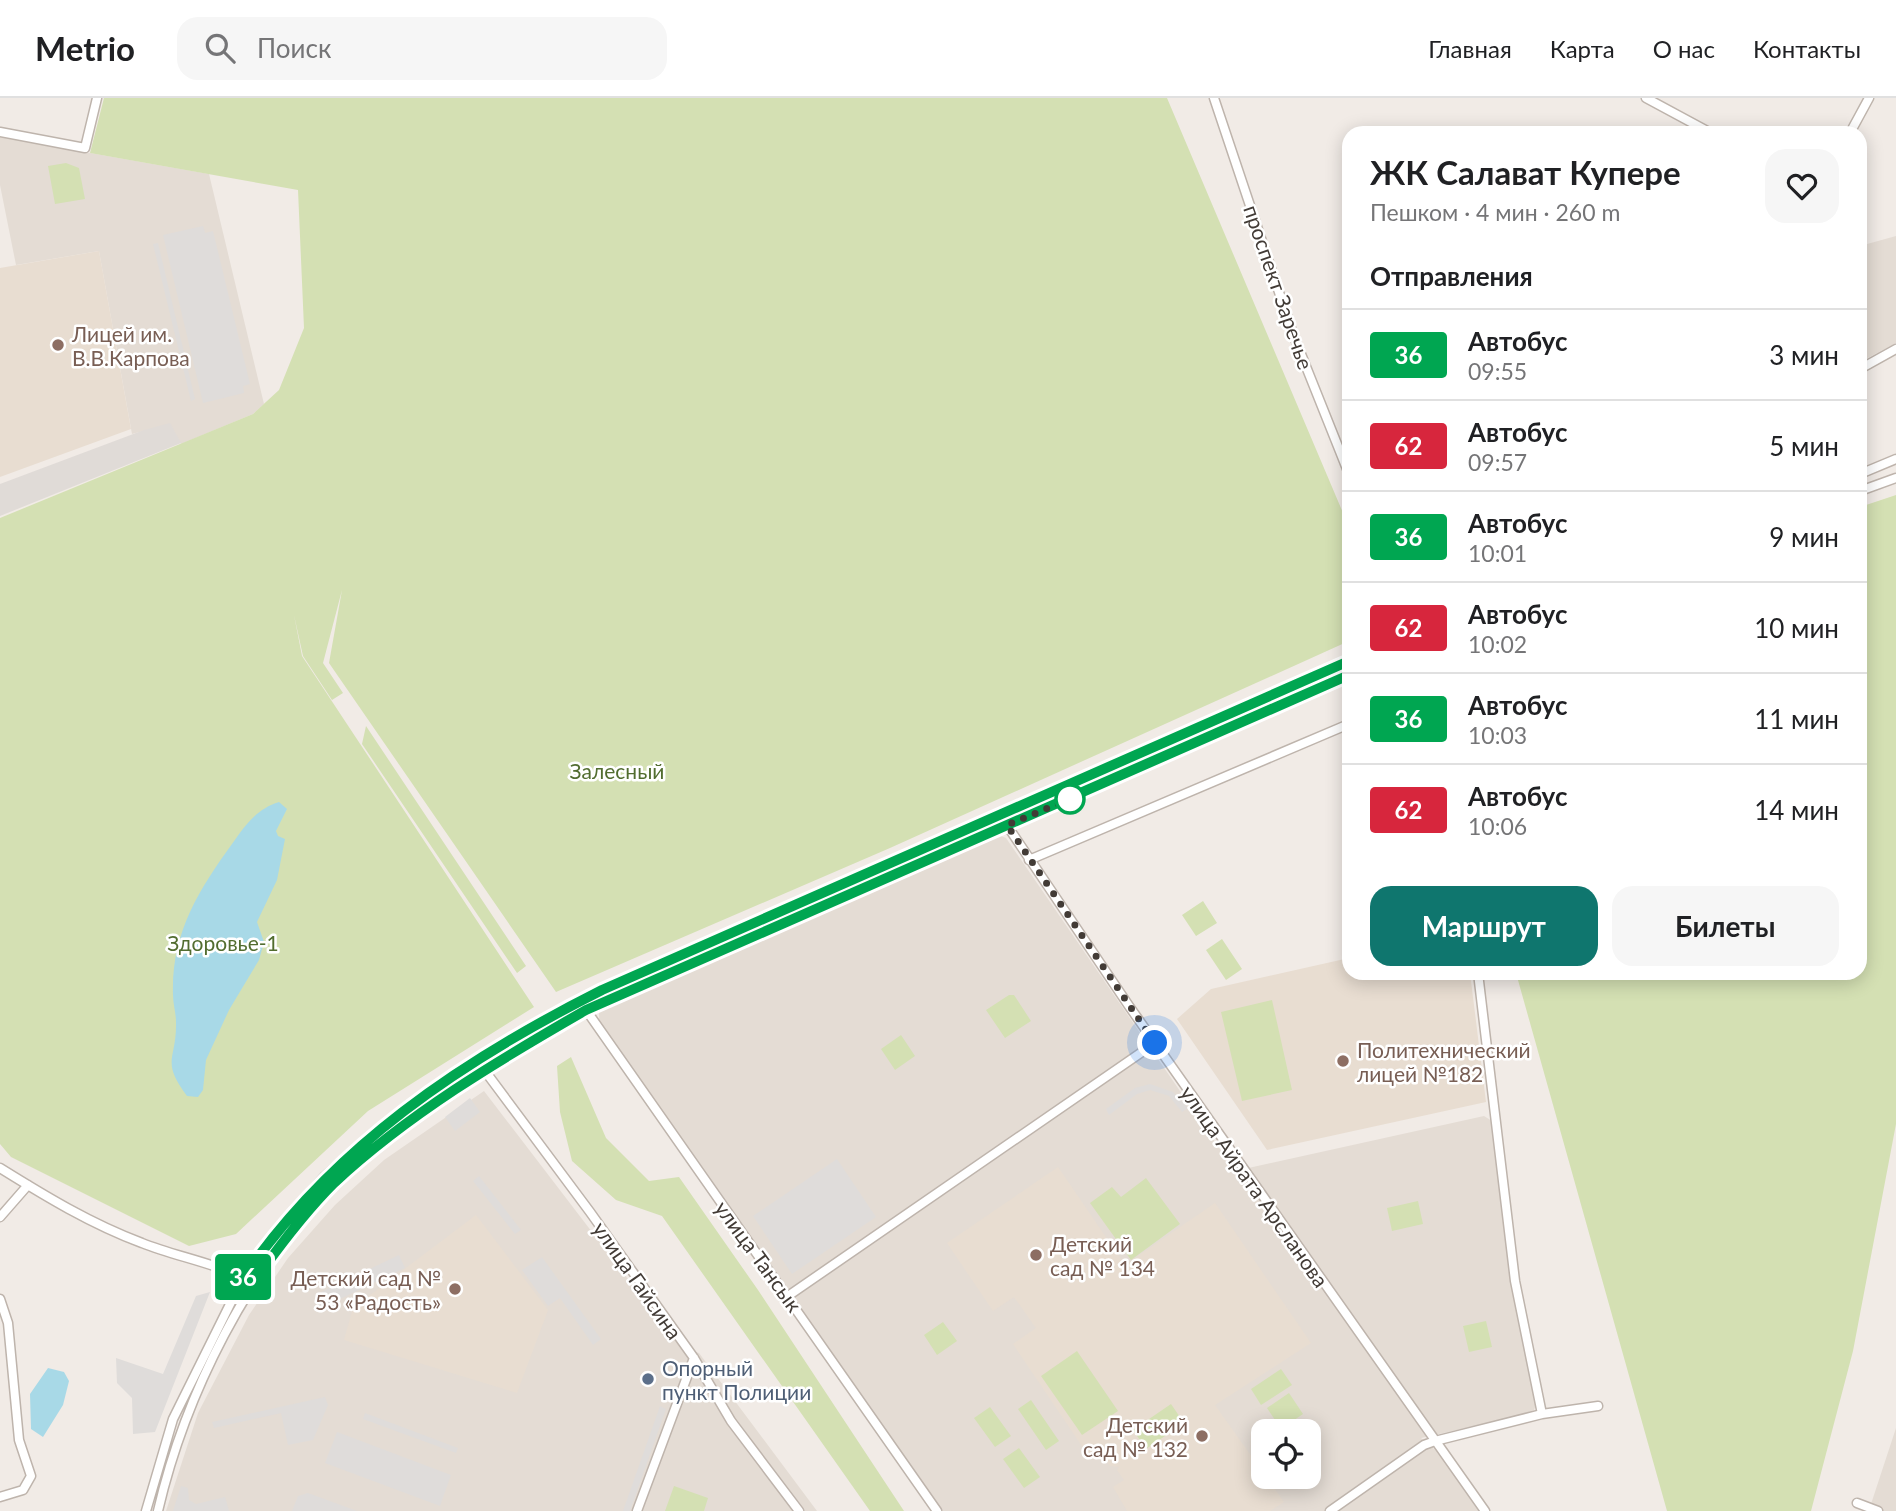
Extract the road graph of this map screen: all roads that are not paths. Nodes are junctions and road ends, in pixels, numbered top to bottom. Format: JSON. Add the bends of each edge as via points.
{"nodes":[{"id":1,"x":97,"y":98,"type":"edge"},
{"id":2,"x":1213,"y":98,"type":"edge"},
{"id":3,"x":1646,"y":98,"type":"edge"},
{"id":4,"x":1869,"y":98,"type":"edge"},
{"id":5,"x":1699,"y":126,"type":"edge"},
{"id":6,"x":1854,"y":126,"type":"edge"},
{"id":7,"x":0,"y":132,"type":"edge"},
{"id":8,"x":1896,"y":349,"type":"edge"},
{"id":9,"x":1867,"y":365,"type":"edge"},
{"id":10,"x":1342,"y":456,"type":"edge"},
{"id":11,"x":1896,"y":459,"type":"edge"},
{"id":12,"x":1867,"y":471,"type":"edge"},
{"id":13,"x":1896,"y":478,"type":"edge"},
{"id":14,"x":1867,"y":488,"type":"edge"},
{"id":15,"x":1342,"y":665,"type":"edge"},
{"id":16,"x":1342,"y":678,"type":"edge"},
{"id":17,"x":1342,"y":727,"type":"edge"},
{"id":18,"x":1001,"y":816,"type":"junction"},
{"id":19,"x":1007,"y":825,"type":"junction"},
{"id":20,"x":1029,"y":860,"type":"junction"},
{"id":21,"x":1479,"y":980,"type":"edge"},
{"id":22,"x":581,"y":1001,"type":"junction"},
{"id":23,"x":586,"y":1010,"type":"junction"},
{"id":24,"x":1155,"y":1043,"type":"junction"},
{"id":25,"x":485,"y":1070,"type":"junction"},
{"id":26,"x":0,"y":1168,"type":"edge"},
{"id":27,"x":28,"y":1185,"type":"junction"},
{"id":28,"x":0,"y":1217,"type":"edge"},
{"id":29,"x":243,"y":1278,"type":"junction"},
{"id":30,"x":253,"y":1283,"type":"junction"},
{"id":31,"x":788,"y":1296,"type":"junction"},
{"id":32,"x":0,"y":1299,"type":"edge"},
{"id":33,"x":694,"y":1358,"type":"junction"},
{"id":34,"x":1598,"y":1406,"type":"dead end"},
{"id":35,"x":1542,"y":1414,"type":"junction"},
{"id":36,"x":1435,"y":1441,"type":"junction"},
{"id":37,"x":0,"y":1497,"type":"edge"},
{"id":38,"x":1857,"y":1503,"type":"dead end"},
{"id":39,"x":145,"y":1511,"type":"edge"},
{"id":40,"x":158,"y":1511,"type":"edge"},
{"id":41,"x":637,"y":1511,"type":"edge"},
{"id":42,"x":799,"y":1511,"type":"edge"},
{"id":43,"x":937,"y":1511,"type":"edge"},
{"id":44,"x":1329,"y":1511,"type":"edge"},
{"id":45,"x":1485,"y":1511,"type":"edge"},
{"id":46,"x":1878,"y":1511,"type":"edge"}],
"edges":[{"from":1,"to":7,"type":"street","via":[[85,148]]},
{"from":2,"to":10,"type":"street","name":"проспект Заречье","via":[[1293,334]]},
{"from":3,"to":5,"type":"street"},
{"from":4,"to":6,"type":"street"},
{"from":8,"to":9,"type":"street"},
{"from":11,"to":12,"type":"street"},
{"from":13,"to":14,"type":"street"},
{"from":15,"to":18,"type":"street"},
{"from":16,"to":19,"type":"street"},
{"from":17,"to":20,"type":"street"},
{"from":18,"to":19,"type":"street","name":"улица Айрата Арсланова"},
{"from":18,"to":22,"type":"street"},
{"from":19,"to":20,"type":"street","name":"улица Айрата Арсланова"},
{"from":19,"to":23,"type":"street"},
{"from":20,"to":24,"type":"street","name":"улица Айрата Арсланова"},
{"from":21,"to":35,"type":"street","via":[[1515,1281]]},
{"from":22,"to":23,"type":"street","name":"улица Тансык"},
{"from":22,"to":29,"type":"street","via":[[479,1059],[368,1138],[298,1206]]},
{"from":23,"to":25,"type":"street"},
{"from":23,"to":31,"type":"street","name":"улица Тансык"},
{"from":24,"to":31,"type":"street"},
{"from":24,"to":36,"type":"street","name":"улица Айрата Арсланова"},
{"from":25,"to":30,"type":"street","via":[[386,1139],[336,1182]]},
{"from":25,"to":33,"type":"street","name":"улица Гайсина"},
{"from":26,"to":27,"type":"street"},
{"from":27,"to":28,"type":"street"},
{"from":27,"to":29,"type":"street","via":[[78,1215],[139,1242],[205,1261]]},
{"from":29,"to":30,"type":"street"},
{"from":29,"to":39,"type":"street","via":[[173,1419]]},
{"from":30,"to":40,"type":"street","via":[[188,1416]]},
{"from":31,"to":43,"type":"street","name":"улица Тансык"},
{"from":32,"to":37,"type":"street","via":[[8,1323],[19,1440],[30,1467],[28,1485]]},
{"from":33,"to":41,"type":"street","name":"улица Гайсина"},
{"from":33,"to":42,"type":"street","via":[[731,1421]]},
{"from":34,"to":35,"type":"street"},
{"from":35,"to":36,"type":"street"},
{"from":36,"to":44,"type":"street"},
{"from":36,"to":45,"type":"street","name":"улица Айрата Арсланова"},
{"from":38,"to":46,"type":"street"}]}
